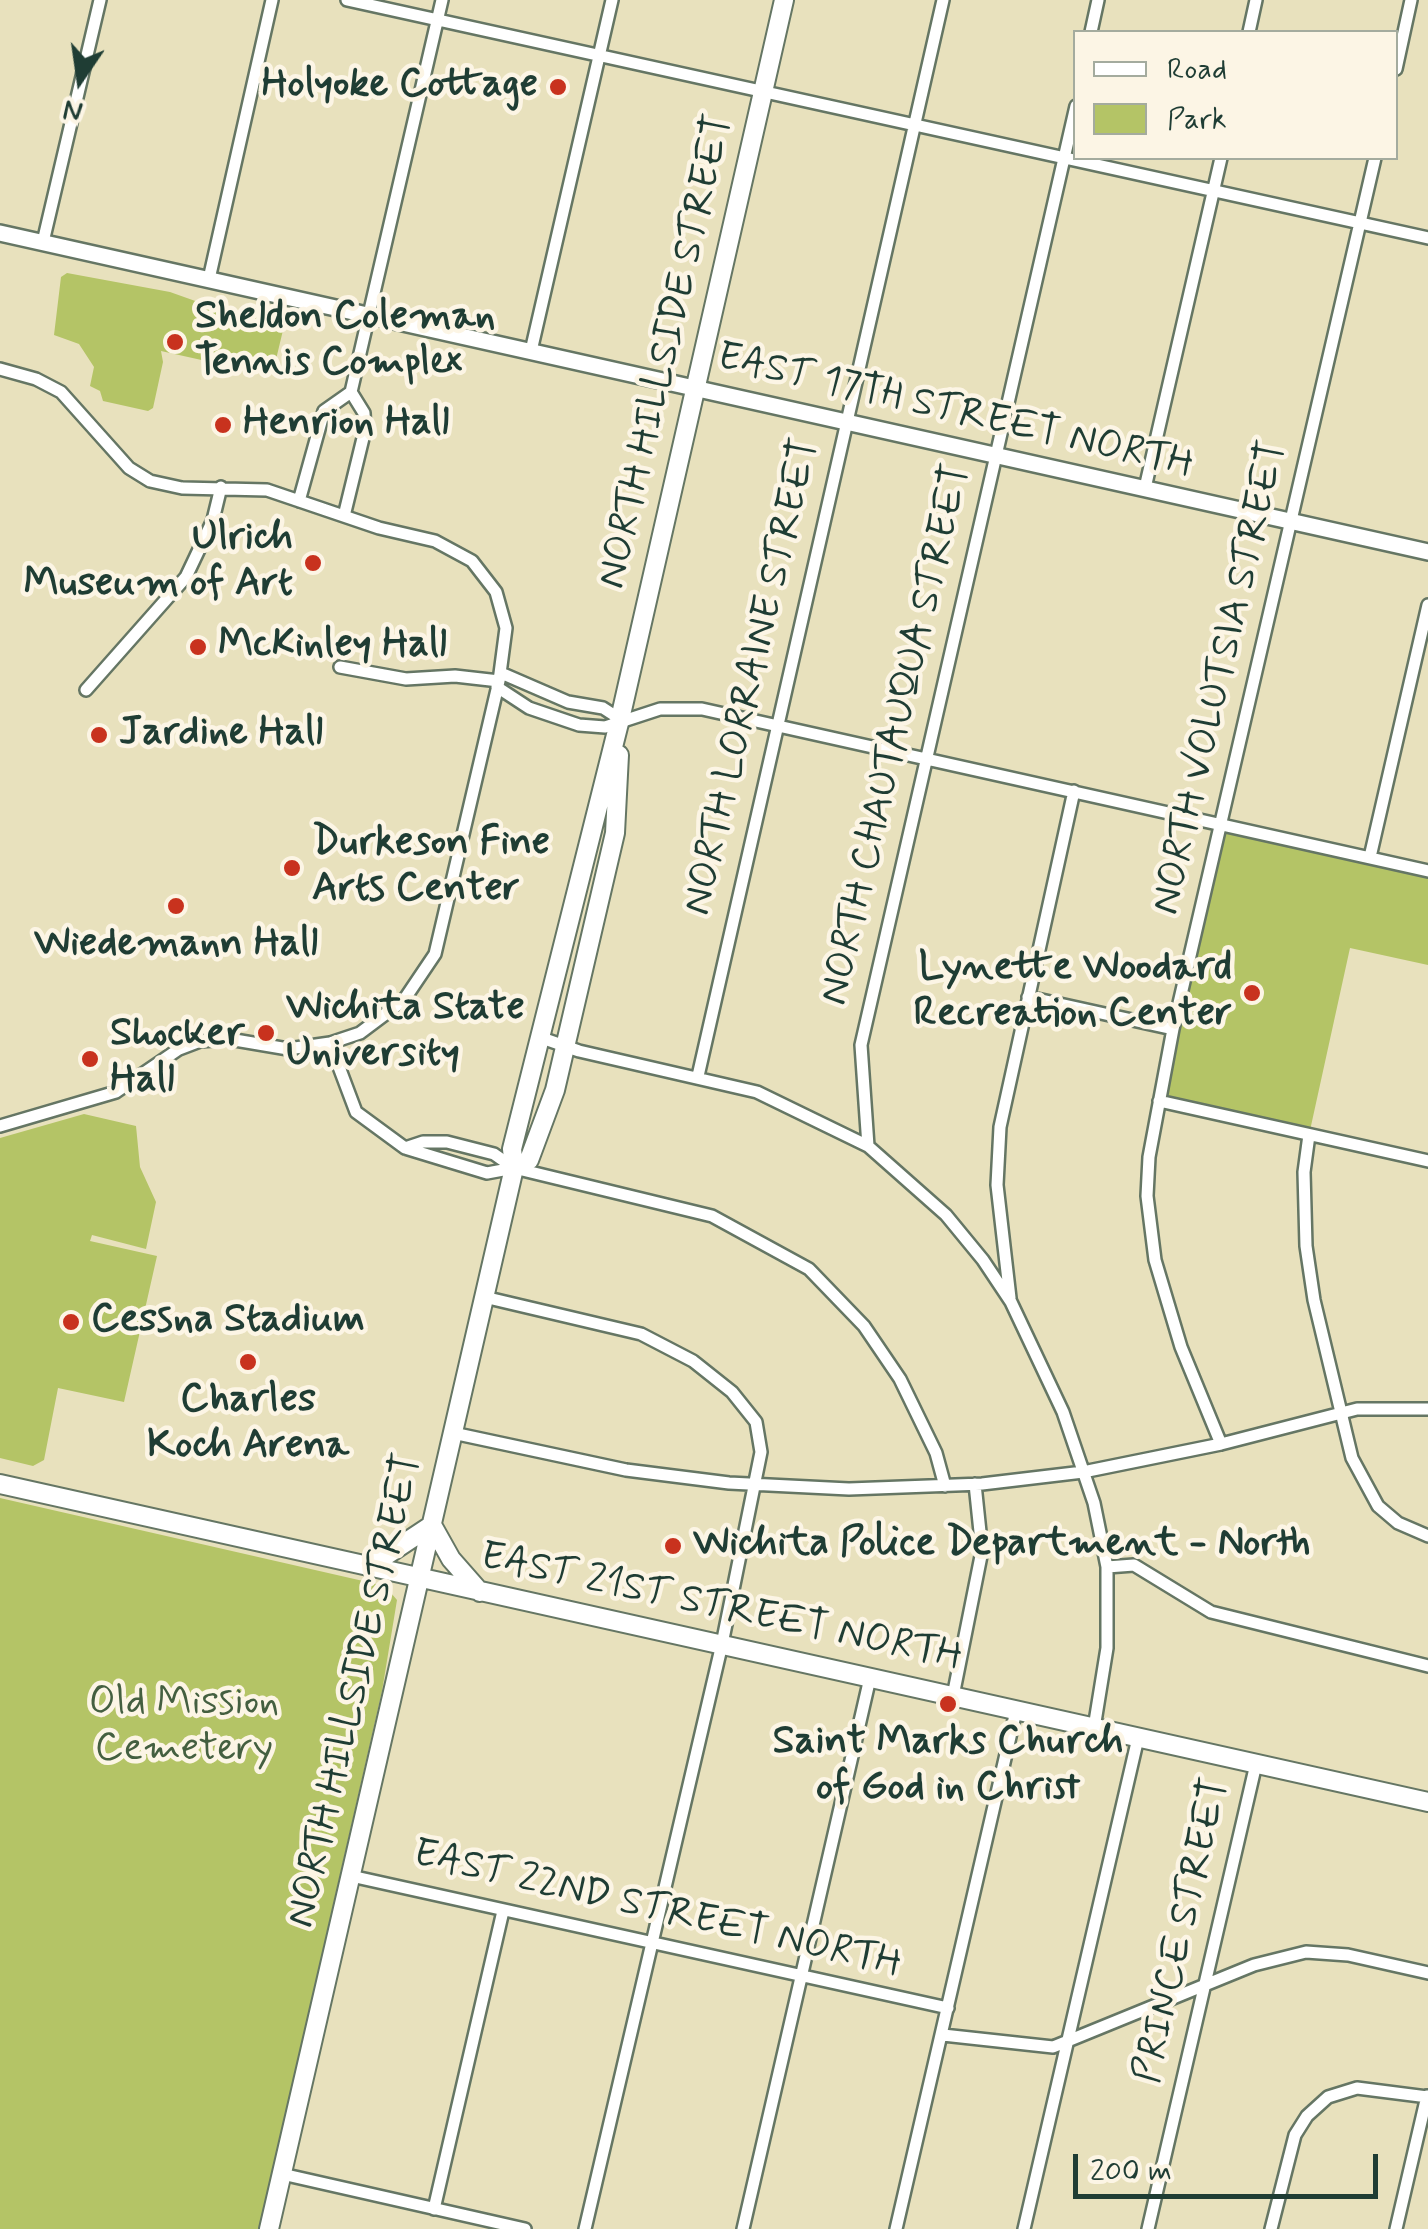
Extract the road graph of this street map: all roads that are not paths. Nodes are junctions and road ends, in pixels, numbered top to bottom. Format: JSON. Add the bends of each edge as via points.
{"nodes":[{"id":1,"x":100,"y":0,"type":"edge"},
{"id":2,"x":272,"y":0,"type":"edge"},
{"id":3,"x":348,"y":0,"type":"edge"},
{"id":4,"x":442,"y":0,"type":"edge"},
{"id":5,"x":612,"y":0,"type":"edge"},
{"id":6,"x":784,"y":0,"type":"edge"},
{"id":7,"x":943,"y":0,"type":"edge"},
{"id":8,"x":1098,"y":0,"type":"edge"},
{"id":9,"x":1256,"y":0,"type":"edge"},
{"id":10,"x":1411,"y":0,"type":"edge"},
{"id":11,"x":436,"y":22,"type":"junction"},
{"id":12,"x":1091,"y":30,"type":"edge"},
{"id":13,"x":1249,"y":30,"type":"edge"},
{"id":14,"x":599,"y":58,"type":"junction"},
{"id":15,"x":1398,"y":60,"type":"edge"},
{"id":16,"x":764,"y":92,"type":"junction"},
{"id":17,"x":1073,"y":119,"type":"edge"},
{"id":18,"x":914,"y":126,"type":"junction"},
{"id":19,"x":1064,"y":158,"type":"junction"},
{"id":20,"x":1073,"y":160,"type":"edge"},
{"id":21,"x":1073,"y":160,"type":"edge"},
{"id":22,"x":1221,"y":160,"type":"edge"},
{"id":23,"x":1374,"y":160,"type":"edge"},
{"id":24,"x":1214,"y":190,"type":"junction"},
{"id":25,"x":1359,"y":222,"type":"junction"},
{"id":26,"x":0,"y":232,"type":"edge"},
{"id":27,"x":1428,"y":238,"type":"edge"},
{"id":28,"x":43,"y":242,"type":"junction"},
{"id":29,"x":209,"y":279,"type":"junction"},
{"id":30,"x":369,"y":315,"type":"junction"},
{"id":31,"x":531,"y":351,"type":"junction"},
{"id":32,"x":0,"y":369,"type":"edge"},
{"id":33,"x":694,"y":388,"type":"junction"},
{"id":34,"x":351,"y":392,"type":"junction"},
{"id":35,"x":846,"y":422,"type":"junction"},
{"id":36,"x":995,"y":455,"type":"junction"},
{"id":37,"x":221,"y":488,"type":"junction"},
{"id":38,"x":1145,"y":488,"type":"junction"},
{"id":39,"x":300,"y":501,"type":"junction"},
{"id":40,"x":344,"y":516,"type":"junction"},
{"id":41,"x":1292,"y":521,"type":"junction"},
{"id":42,"x":1428,"y":552,"type":"edge"},
{"id":43,"x":1428,"y":605,"type":"edge"},
{"id":44,"x":340,"y":667,"type":"dead end"},
{"id":45,"x":499,"y":680,"type":"junction"},
{"id":46,"x":86,"y":690,"type":"dead end"},
{"id":47,"x":620,"y":719,"type":"junction"},
{"id":48,"x":777,"y":726,"type":"junction"},
{"id":49,"x":924,"y":758,"type":"junction"},
{"id":50,"x":1074,"y":791,"type":"junction"},
{"id":51,"x":1221,"y":824,"type":"junction"},
{"id":52,"x":1370,"y":858,"type":"junction"},
{"id":53,"x":1428,"y":870,"type":"edge"},
{"id":54,"x":1028,"y":997,"type":"junction"},
{"id":55,"x":1173,"y":1029,"type":"junction"},
{"id":56,"x":539,"y":1037,"type":"junction"},
{"id":57,"x":330,"y":1042,"type":"junction"},
{"id":58,"x":565,"y":1046,"type":"junction"},
{"id":59,"x":698,"y":1076,"type":"junction"},
{"id":60,"x":1159,"y":1101,"type":"junction"},
{"id":61,"x":0,"y":1126,"type":"edge"},
{"id":62,"x":1309,"y":1135,"type":"junction"},
{"id":63,"x":868,"y":1146,"type":"junction"},
{"id":64,"x":406,"y":1148,"type":"junction"},
{"id":65,"x":1428,"y":1161,"type":"edge"},
{"id":66,"x":514,"y":1168,"type":"junction"},
{"id":67,"x":484,"y":1297,"type":"junction"},
{"id":68,"x":1010,"y":1302,"type":"junction"},
{"id":69,"x":1428,"y":1409,"type":"edge"},
{"id":70,"x":1340,"y":1413,"type":"junction"},
{"id":71,"x":453,"y":1433,"type":"junction"},
{"id":72,"x":1221,"y":1444,"type":"junction"},
{"id":73,"x":1083,"y":1472,"type":"junction"},
{"id":74,"x":0,"y":1484,"type":"edge"},
{"id":75,"x":756,"y":1484,"type":"junction"},
{"id":76,"x":975,"y":1484,"type":"junction"},
{"id":77,"x":945,"y":1486,"type":"junction"},
{"id":78,"x":432,"y":1525,"type":"junction"},
{"id":79,"x":1428,"y":1536,"type":"edge"},
{"id":80,"x":370,"y":1566,"type":"junction"},
{"id":81,"x":1107,"y":1567,"type":"junction"},
{"id":82,"x":420,"y":1578,"type":"junction"},
{"id":83,"x":480,"y":1592,"type":"junction"},
{"id":84,"x":722,"y":1644,"type":"junction"},
{"id":85,"x":1428,"y":1666,"type":"edge"},
{"id":86,"x":870,"y":1678,"type":"junction"},
{"id":87,"x":953,"y":1696,"type":"junction"},
{"id":88,"x":1016,"y":1710,"type":"junction"},
{"id":89,"x":1094,"y":1728,"type":"junction"},
{"id":90,"x":1138,"y":1738,"type":"junction"},
{"id":91,"x":1256,"y":1764,"type":"junction"},
{"id":92,"x":1428,"y":1802,"type":"edge"},
{"id":93,"x":351,"y":1876,"type":"junction"},
{"id":94,"x":503,"y":1911,"type":"junction"},
{"id":95,"x":652,"y":1943,"type":"junction"},
{"id":96,"x":1428,"y":1973,"type":"edge"},
{"id":97,"x":801,"y":1976,"type":"junction"},
{"id":98,"x":1206,"y":1984,"type":"junction"},
{"id":99,"x":948,"y":2008,"type":"junction"},
{"id":100,"x":942,"y":2035,"type":"junction"},
{"id":101,"x":1069,"y":2040,"type":"junction"},
{"id":102,"x":1428,"y":2096,"type":"edge"},
{"id":103,"x":282,"y":2174,"type":"junction"},
{"id":104,"x":434,"y":2208,"type":"junction"},
{"id":105,"x":269,"y":2229,"type":"edge"},
{"id":106,"x":525,"y":2229,"type":"edge"},
{"id":107,"x":585,"y":2229,"type":"edge"},
{"id":108,"x":742,"y":2229,"type":"edge"},
{"id":109,"x":896,"y":2229,"type":"edge"},
{"id":110,"x":1024,"y":2229,"type":"edge"},
{"id":111,"x":1148,"y":2229,"type":"edge"},
{"id":112,"x":1271,"y":2229,"type":"edge"},
{"id":113,"x":1396,"y":2229,"type":"edge"}],
"edges":[{"from":1,"to":28,"type":"street"},
{"from":2,"to":29,"type":"street"},
{"from":3,"to":11,"type":"street"},
{"from":4,"to":11,"type":"street"},
{"from":5,"to":14,"type":"street"},
{"from":6,"to":16,"type":"main road","name":"NORTH HILLSIDE STREET"},
{"from":7,"to":18,"type":"street","name":"NORTH LORRAINE STREET"},
{"from":8,"to":12,"type":"street"},
{"from":9,"to":13,"type":"street"},
{"from":10,"to":15,"type":"street"},
{"from":11,"to":14,"type":"street"},
{"from":11,"to":30,"type":"street"},
{"from":14,"to":16,"type":"street"},
{"from":14,"to":31,"type":"street"},
{"from":16,"to":18,"type":"street"},
{"from":16,"to":33,"type":"main road","name":"NORTH HILLSIDE STREET"},
{"from":17,"to":19,"type":"street","name":"NORTH CHAUTAUQUA STREET"},
{"from":18,"to":19,"type":"street"},
{"from":18,"to":35,"type":"street","name":"NORTH LORRAINE STREET"},
{"from":19,"to":21,"type":"street"},
{"from":19,"to":36,"type":"street","name":"NORTH CHAUTAUQUA STREET"},
{"from":20,"to":24,"type":"street"},
{"from":22,"to":24,"type":"street"},
{"from":23,"to":25,"type":"street","name":"NORTH VOLUTSIA STREET"},
{"from":24,"to":25,"type":"street"},
{"from":24,"to":38,"type":"street"},
{"from":25,"to":27,"type":"street"},
{"from":25,"to":41,"type":"street","name":"NORTH VOLUTSIA STREET"},
{"from":26,"to":28,"type":"street","name":"EAST 17TH STREET NORTH"},
{"from":28,"to":29,"type":"street","name":"EAST 17TH STREET NORTH"},
{"from":29,"to":30,"type":"street","name":"EAST 17TH STREET NORTH"},
{"from":30,"to":31,"type":"street","name":"EAST 17TH STREET NORTH"},
{"from":30,"to":34,"type":"street"},
{"from":31,"to":33,"type":"street","name":"EAST 17TH STREET NORTH"},
{"from":32,"to":37,"type":"street","via":[[61,392],[129,468],[150,481]]},
{"from":33,"to":35,"type":"street","name":"EAST 17TH STREET NORTH"},
{"from":33,"to":47,"type":"main road","name":"NORTH HILLSIDE STREET"},
{"from":34,"to":39,"type":"street","via":[[324,412]]},
{"from":34,"to":40,"type":"street","via":[[365,430]]},
{"from":35,"to":36,"type":"street","name":"EAST 17TH STREET NORTH"},
{"from":35,"to":48,"type":"street","name":"NORTH LORRAINE STREET"},
{"from":36,"to":38,"type":"street","name":"EAST 17TH STREET NORTH"},
{"from":36,"to":49,"type":"street","name":"NORTH CHAUTAUQUA STREET"},
{"from":37,"to":39,"type":"street","via":[[267,490]]},
{"from":37,"to":46,"type":"street","via":[[186,577]]},
{"from":38,"to":41,"type":"street","name":"EAST 17TH STREET NORTH"},
{"from":39,"to":40,"type":"street"},
{"from":40,"to":45,"type":"street","via":[[435,541],[472,561],[496,592],[506,628]]},
{"from":41,"to":42,"type":"street","name":"EAST 17TH STREET NORTH"},
{"from":41,"to":51,"type":"street","name":"NORTH VOLUTSIA STREET"},
{"from":43,"to":52,"type":"street"},
{"from":44,"to":45,"type":"street","via":[[406,679]]},
{"from":45,"to":47,"type":"street","via":[[603,708]]},
{"from":45,"to":47,"type":"street","via":[[529,708],[579,725],[606,727]]},
{"from":45,"to":57,"type":"street","via":[[435,954],[404,1000],[360,1033]]},
{"from":47,"to":48,"type":"street","via":[[660,709],[702,709]]},
{"from":47,"to":56,"type":"main road","name":"NORTH HILLSIDE STREET"},
{"from":47,"to":58,"type":"main road","name":"NORTH HILLSIDE STREET","via":[[616,832]]},
{"from":48,"to":49,"type":"street"},
{"from":48,"to":59,"type":"street","name":"NORTH LORRAINE STREET"},
{"from":49,"to":50,"type":"street"},
{"from":49,"to":63,"type":"street","name":"NORTH CHAUTAUQUA STREET","via":[[860,1045]]},
{"from":50,"to":51,"type":"street"},
{"from":50,"to":54,"type":"street"},
{"from":51,"to":52,"type":"street"},
{"from":51,"to":55,"type":"street","name":"NORTH VOLUTSIA STREET"},
{"from":52,"to":53,"type":"street"},
{"from":54,"to":55,"type":"street"},
{"from":54,"to":68,"type":"street","via":[[1000,1126],[1000,1245]]},
{"from":55,"to":60,"type":"street","name":"NORTH VOLUTSIA STREET"},
{"from":56,"to":58,"type":"street"},
{"from":56,"to":66,"type":"main road","name":"NORTH HILLSIDE STREET","via":[[512,1148]]},
{"from":57,"to":61,"type":"street","via":[[288,1049],[200,1040],[116,1092]]},
{"from":57,"to":64,"type":"street","via":[[356,1112]]},
{"from":58,"to":59,"type":"street"},
{"from":58,"to":66,"type":"main road","name":"NORTH HILLSIDE STREET","via":[[529,1160]]},
{"from":59,"to":63,"type":"street","via":[[757,1092]]},
{"from":60,"to":62,"type":"street"},
{"from":60,"to":72,"type":"street","name":"NORTH VOLUTSIA STREET","via":[[1147,1196],[1156,1260],[1181,1347]]},
{"from":62,"to":65,"type":"street"},
{"from":62,"to":70,"type":"street","via":[[1306,1246]]},
{"from":63,"to":68,"type":"street","via":[[946,1216]]},
{"from":64,"to":66,"type":"street","via":[[486,1173]]},
{"from":64,"to":66,"type":"street","via":[[447,1142],[494,1154]]},
{"from":66,"to":67,"type":"main road","name":"NORTH HILLSIDE STREET"},
{"from":66,"to":77,"type":"street","via":[[712,1216],[809,1269],[864,1326],[900,1379]]},
{"from":67,"to":71,"type":"main road","name":"NORTH HILLSIDE STREET"},
{"from":67,"to":75,"type":"street","via":[[642,1334],[694,1361],[756,1422]]},
{"from":68,"to":73,"type":"street","via":[[1063,1412]]},
{"from":69,"to":70,"type":"street"},
{"from":70,"to":72,"type":"street"},
{"from":70,"to":79,"type":"street","via":[[1364,1488],[1398,1523]]},
{"from":71,"to":75,"type":"street","via":[[626,1470]]},
{"from":71,"to":78,"type":"main road","name":"NORTH HILLSIDE STREET"},
{"from":72,"to":73,"type":"street"},
{"from":73,"to":76,"type":"street"},
{"from":73,"to":81,"type":"street"},
{"from":74,"to":80,"type":"main road","name":"EAST 21ST STREET NORTH"},
{"from":75,"to":77,"type":"street"},
{"from":75,"to":84,"type":"street"},
{"from":76,"to":77,"type":"street"},
{"from":76,"to":87,"type":"street","via":[[982,1551]]},
{"from":78,"to":80,"type":"main road"},
{"from":78,"to":82,"type":"main road","name":"NORTH HILLSIDE STREET"},
{"from":78,"to":83,"type":"main road"},
{"from":80,"to":82,"type":"main road","name":"EAST 21ST STREET NORTH"},
{"from":81,"to":85,"type":"street","via":[[1134,1565],[1211,1612]]},
{"from":81,"to":89,"type":"street","via":[[1107,1648]]},
{"from":82,"to":83,"type":"main road","name":"EAST 21ST STREET NORTH"},
{"from":82,"to":93,"type":"main road","name":"NORTH HILLSIDE STREET"},
{"from":83,"to":84,"type":"main road","name":"EAST 21ST STREET NORTH"},
{"from":84,"to":86,"type":"main road","name":"EAST 21ST STREET NORTH"},
{"from":84,"to":95,"type":"street"},
{"from":86,"to":87,"type":"main road","name":"EAST 21ST STREET NORTH"},
{"from":86,"to":97,"type":"street"},
{"from":87,"to":88,"type":"main road","name":"EAST 21ST STREET NORTH"},
{"from":88,"to":89,"type":"main road","name":"EAST 21ST STREET NORTH"},
{"from":88,"to":99,"type":"street"},
{"from":89,"to":90,"type":"main road","name":"EAST 21ST STREET NORTH"},
{"from":90,"to":91,"type":"main road","name":"EAST 21ST STREET NORTH"},
{"from":90,"to":101,"type":"street"},
{"from":91,"to":92,"type":"main road","name":"EAST 21ST STREET NORTH"},
{"from":91,"to":98,"type":"street","name":"PRINCE STREET"},
{"from":93,"to":94,"type":"street","name":"EAST 22ND STREET NORTH"},
{"from":93,"to":103,"type":"main road","name":"NORTH HILLSIDE STREET"},
{"from":94,"to":95,"type":"street","name":"EAST 22ND STREET NORTH"},
{"from":94,"to":104,"type":"street"},
{"from":95,"to":97,"type":"street","name":"EAST 22ND STREET NORTH"},
{"from":95,"to":107,"type":"street"},
{"from":96,"to":98,"type":"street","via":[[1306,1952]]},
{"from":97,"to":99,"type":"street","name":"EAST 22ND STREET NORTH"},
{"from":97,"to":108,"type":"street"},
{"from":98,"to":101,"type":"street"},
{"from":98,"to":111,"type":"street","name":"PRINCE STREET"},
{"from":99,"to":100,"type":"street"},
{"from":100,"to":101,"type":"street","via":[[1052,2047]]},
{"from":100,"to":109,"type":"street"},
{"from":101,"to":110,"type":"street"},
{"from":102,"to":112,"type":"street","via":[[1357,2088],[1319,2106],[1296,2135]]},
{"from":102,"to":113,"type":"street"},
{"from":103,"to":104,"type":"street"},
{"from":103,"to":105,"type":"main road","name":"NORTH HILLSIDE STREET"},
{"from":104,"to":106,"type":"street"}]}
